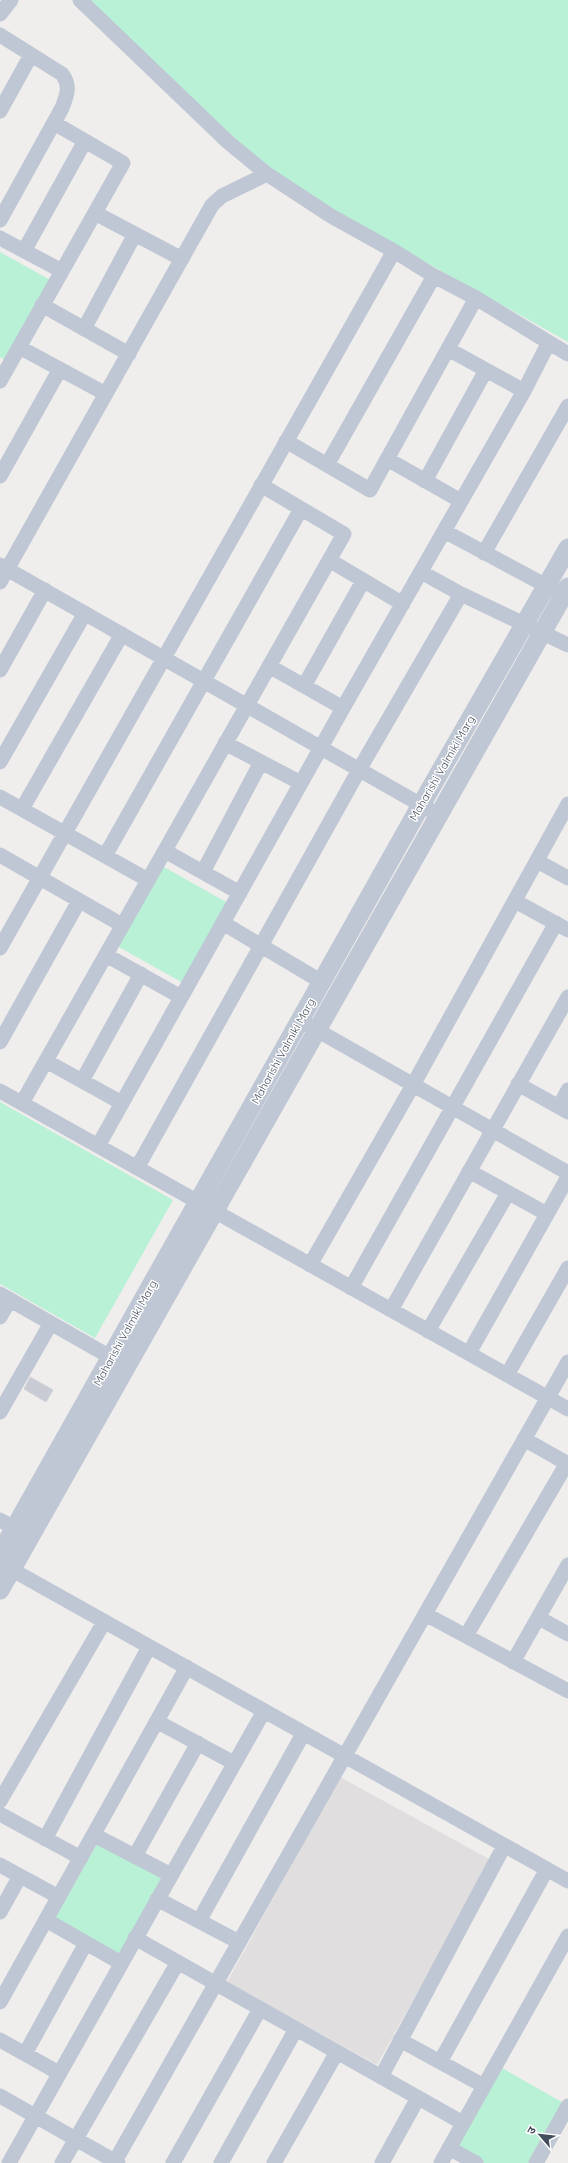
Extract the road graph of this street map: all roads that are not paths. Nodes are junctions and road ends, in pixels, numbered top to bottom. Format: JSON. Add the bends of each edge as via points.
{"nodes":[{"id":1,"x":11,"y":0,"type":"edge"},
{"id":2,"x":80,"y":0,"type":"edge"},
{"id":3,"x":0,"y":14,"type":"edge"},
{"id":4,"x":0,"y":35,"type":"edge"},
{"id":5,"x":31,"y":55,"type":"junction"},
{"id":6,"x":0,"y":111,"type":"edge"},
{"id":7,"x":54,"y":123,"type":"junction"},
{"id":8,"x":85,"y":141,"type":"junction"},
{"id":9,"x":267,"y":174,"type":"junction"},
{"id":10,"x":95,"y":213,"type":"junction"},
{"id":11,"x":0,"y":220,"type":"edge"},
{"id":12,"x":135,"y":234,"type":"junction"},
{"id":13,"x":0,"y":238,"type":"edge"},
{"id":14,"x":24,"y":251,"type":"junction"},
{"id":15,"x":394,"y":251,"type":"junction"},
{"id":16,"x":182,"y":259,"type":"junction"},
{"id":17,"x":62,"y":272,"type":"junction"},
{"id":18,"x":434,"y":276,"type":"junction"},
{"id":19,"x":476,"y":298,"type":"junction"},
{"id":20,"x":42,"y":306,"type":"junction"},
{"id":21,"x":84,"y":329,"type":"junction"},
{"id":22,"x":548,"y":344,"type":"junction"},
{"id":23,"x":19,"y":347,"type":"junction"},
{"id":24,"x":448,"y":349,"type":"junction"},
{"id":25,"x":129,"y":354,"type":"junction"},
{"id":26,"x":568,"y":354,"type":"edge"},
{"id":27,"x":60,"y":369,"type":"junction"},
{"id":28,"x":486,"y":370,"type":"junction"},
{"id":29,"x":1,"y":377,"type":"edge"},
{"id":30,"x":524,"y":391,"type":"junction"},
{"id":31,"x":106,"y":394,"type":"junction"},
{"id":32,"x":568,"y":406,"type":"edge"},
{"id":33,"x":286,"y":441,"type":"junction"},
{"id":34,"x":387,"y":459,"type":"junction"},
{"id":35,"x":327,"y":465,"type":"junction"},
{"id":36,"x":0,"y":476,"type":"edge"},
{"id":37,"x":425,"y":481,"type":"junction"},
{"id":38,"x":262,"y":485,"type":"junction"},
{"id":39,"x":461,"y":501,"type":"junction"},
{"id":40,"x":301,"y":508,"type":"junction"},
{"id":41,"x":444,"y":531,"type":"junction"},
{"id":42,"x":568,"y":548,"type":"edge"},
{"id":43,"x":484,"y":553,"type":"junction"},
{"id":44,"x":329,"y":560,"type":"junction"},
{"id":45,"x":4,"y":567,"type":"edge"},
{"id":46,"x":421,"y":572,"type":"junction"},
{"id":47,"x":363,"y":581,"type":"junction"},
{"id":48,"x":0,"y":582,"type":"edge"},
{"id":49,"x":546,"y":586,"type":"junction"},
{"id":50,"x":44,"y":590,"type":"junction"},
{"id":51,"x":566,"y":591,"type":"edge"},
{"id":52,"x":461,"y":594,"type":"junction"},
{"id":53,"x":403,"y":604,"type":"junction"},
{"id":54,"x":85,"y":614,"type":"junction"},
{"id":55,"x":533,"y":627,"type":"junction"},
{"id":56,"x":122,"y":634,"type":"junction"},
{"id":57,"x":568,"y":645,"type":"edge"},
{"id":58,"x":163,"y":658,"type":"junction"},
{"id":59,"x":269,"y":666,"type":"junction"},
{"id":60,"x":0,"y":670,"type":"edge"},
{"id":61,"x":204,"y":681,"type":"junction"},
{"id":62,"x":304,"y":686,"type":"junction"},
{"id":63,"x":247,"y":706,"type":"junction"},
{"id":64,"x":343,"y":708,"type":"junction"},
{"id":65,"x":225,"y":743,"type":"junction"},
{"id":66,"x":321,"y":748,"type":"junction"},
{"id":67,"x":0,"y":762,"type":"edge"},
{"id":68,"x":261,"y":762,"type":"junction"},
{"id":69,"x":359,"y":770,"type":"junction"},
{"id":70,"x":301,"y":784,"type":"junction"},
{"id":71,"x":0,"y":797,"type":"edge"},
{"id":72,"x":568,"y":804,"type":"edge"},
{"id":73,"x":421,"y":805,"type":"junction"},
{"id":74,"x":22,"y":809,"type":"junction"},
{"id":75,"x":438,"y":815,"type":"junction"},
{"id":76,"x":65,"y":833,"type":"junction"},
{"id":77,"x":164,"y":851,"type":"junction"},
{"id":78,"x":0,"y":855,"type":"edge"},
{"id":79,"x":105,"y":856,"type":"junction"},
{"id":80,"x":537,"y":861,"type":"junction"},
{"id":81,"x":203,"y":872,"type":"junction"},
{"id":82,"x":39,"y":878,"type":"junction"},
{"id":83,"x":568,"y":878,"type":"edge"},
{"id":84,"x":148,"y":880,"type":"junction"},
{"id":85,"x":240,"y":893,"type":"junction"},
{"id":86,"x":79,"y":900,"type":"junction"},
{"id":87,"x":515,"y":901,"type":"junction"},
{"id":88,"x":223,"y":924,"type":"junction"},
{"id":89,"x":122,"y":925,"type":"junction"},
{"id":90,"x":562,"y":926,"type":"edge"},
{"id":91,"x":261,"y":946,"type":"junction"},
{"id":92,"x":0,"y":948,"type":"edge"},
{"id":93,"x":106,"y":955,"type":"junction"},
{"id":94,"x":141,"y":974,"type":"junction"},
{"id":95,"x":322,"y":982,"type":"junction"},
{"id":96,"x":181,"y":997,"type":"junction"},
{"id":97,"x":568,"y":997,"type":"edge"},
{"id":98,"x":300,"y":1021,"type":"junction"},
{"id":99,"x":316,"y":1030,"type":"junction"},
{"id":100,"x":0,"y":1042,"type":"edge"},
{"id":101,"x":46,"y":1061,"type":"junction"},
{"id":102,"x":82,"y":1081,"type":"junction"},
{"id":103,"x":518,"y":1084,"type":"junction"},
{"id":104,"x":413,"y":1085,"type":"junction"},
{"id":105,"x":568,"y":1090,"type":"edge"},
{"id":106,"x":0,"y":1091,"type":"edge"},
{"id":107,"x":22,"y":1103,"type":"junction"},
{"id":108,"x":122,"y":1103,"type":"junction"},
{"id":109,"x":453,"y":1108,"type":"junction"},
{"id":110,"x":563,"y":1110,"type":"edge"},
{"id":111,"x":492,"y":1130,"type":"junction"},
{"id":112,"x":98,"y":1146,"type":"junction"},
{"id":113,"x":137,"y":1168,"type":"junction"},
{"id":114,"x":469,"y":1171,"type":"junction"},
{"id":115,"x":568,"y":1173,"type":"edge"},
{"id":116,"x":568,"y":1177,"type":"edge"},
{"id":117,"x":508,"y":1193,"type":"junction"},
{"id":118,"x":206,"y":1207,"type":"junction"},
{"id":119,"x":547,"y":1214,"type":"junction"},
{"id":120,"x":310,"y":1265,"type":"junction"},
{"id":121,"x":568,"y":1268,"type":"edge"},
{"id":122,"x":351,"y":1288,"type":"junction"},
{"id":123,"x":5,"y":1297,"type":"edge"},
{"id":124,"x":391,"y":1310,"type":"junction"},
{"id":125,"x":0,"y":1318,"type":"edge"},
{"id":126,"x":51,"y":1323,"type":"junction"},
{"id":127,"x":428,"y":1331,"type":"junction"},
{"id":128,"x":469,"y":1353,"type":"junction"},
{"id":129,"x":119,"y":1362,"type":"junction"},
{"id":130,"x":568,"y":1362,"type":"edge"},
{"id":131,"x":507,"y":1375,"type":"junction"},
{"id":132,"x":548,"y":1397,"type":"junction"},
{"id":133,"x":568,"y":1409,"type":"edge"},
{"id":134,"x":0,"y":1412,"type":"edge"},
{"id":135,"x":524,"y":1439,"type":"junction"},
{"id":136,"x":567,"y":1464,"type":"edge"},
{"id":137,"x":7,"y":1524,"type":"edge"},
{"id":138,"x":0,"y":1554,"type":"edge"},
{"id":139,"x":568,"y":1565,"type":"edge"},
{"id":140,"x":3,"y":1577,"type":"edge"},
{"id":141,"x":425,"y":1614,"type":"junction"},
{"id":142,"x":538,"y":1618,"type":"junction"},
{"id":143,"x":104,"y":1622,"type":"junction"},
{"id":144,"x":568,"y":1634,"type":"edge"},
{"id":145,"x":466,"y":1636,"type":"junction"},
{"id":146,"x":149,"y":1647,"type":"junction"},
{"id":147,"x":513,"y":1662,"type":"junction"},
{"id":148,"x":187,"y":1668,"type":"junction"},
{"id":149,"x":568,"y":1691,"type":"edge"},
{"id":150,"x":264,"y":1711,"type":"junction"},
{"id":151,"x":158,"y":1722,"type":"junction"},
{"id":152,"x":303,"y":1734,"type":"junction"},
{"id":153,"x":198,"y":1743,"type":"junction"},
{"id":154,"x":344,"y":1755,"type":"junction"},
{"id":155,"x":234,"y":1763,"type":"junction"},
{"id":156,"x":0,"y":1802,"type":"edge"},
{"id":157,"x":0,"y":1814,"type":"edge"},
{"id":158,"x":94,"y":1835,"type":"junction"},
{"id":159,"x":45,"y":1839,"type":"junction"},
{"id":160,"x":504,"y":1846,"type":"junction"},
{"id":161,"x":135,"y":1856,"type":"junction"},
{"id":162,"x":81,"y":1858,"type":"junction"},
{"id":163,"x":0,"y":1865,"type":"edge"},
{"id":164,"x":547,"y":1868,"type":"junction"},
{"id":165,"x":171,"y":1875,"type":"junction"},
{"id":166,"x":20,"y":1876,"type":"junction"},
{"id":167,"x":568,"y":1881,"type":"edge"},
{"id":168,"x":59,"y":1898,"type":"junction"},
{"id":169,"x":158,"y":1899,"type":"junction"},
{"id":170,"x":0,"y":1912,"type":"edge"},
{"id":171,"x":46,"y":1920,"type":"junction"},
{"id":172,"x":199,"y":1921,"type":"junction"},
{"id":173,"x":568,"y":1936,"type":"edge"},
{"id":174,"x":135,"y":1938,"type":"junction"},
{"id":175,"x":239,"y":1942,"type":"junction"},
{"id":176,"x":86,"y":1943,"type":"junction"},
{"id":177,"x":178,"y":1962,"type":"junction"},
{"id":178,"x":121,"y":1963,"type":"junction"},
{"id":179,"x":216,"y":1984,"type":"junction"},
{"id":180,"x":0,"y":2002,"type":"edge"},
{"id":181,"x":260,"y":2009,"type":"junction"},
{"id":182,"x":296,"y":2029,"type":"junction"},
{"id":183,"x":0,"y":2040,"type":"edge"},
{"id":184,"x":400,"y":2040,"type":"junction"},
{"id":185,"x":337,"y":2052,"type":"junction"},
{"id":186,"x":25,"y":2054,"type":"junction"},
{"id":187,"x":440,"y":2062,"type":"junction"},
{"id":188,"x":59,"y":2073,"type":"junction"},
{"id":189,"x":381,"y":2077,"type":"junction"},
{"id":190,"x":484,"y":2086,"type":"junction"},
{"id":191,"x":0,"y":2096,"type":"edge"},
{"id":192,"x":418,"y":2098,"type":"junction"},
{"id":193,"x":568,"y":2106,"type":"edge"},
{"id":194,"x":35,"y":2116,"type":"junction"},
{"id":195,"x":464,"y":2123,"type":"junction"},
{"id":196,"x":562,"y":2129,"type":"edge"},
{"id":197,"x":75,"y":2139,"type":"junction"},
{"id":198,"x":449,"y":2148,"type":"junction"},
{"id":199,"x":6,"y":2159,"type":"edge"},
{"id":200,"x":116,"y":2162,"type":"edge"},
{"id":201,"x":62,"y":2163,"type":"edge"},
{"id":202,"x":173,"y":2163,"type":"edge"},
{"id":203,"x":221,"y":2163,"type":"edge"},
{"id":204,"x":274,"y":2163,"type":"edge"},
{"id":205,"x":382,"y":2163,"type":"edge"},
{"id":206,"x":441,"y":2163,"type":"edge"},
{"id":207,"x":476,"y":2163,"type":"edge"},
{"id":208,"x":536,"y":2163,"type":"edge"}],
"edges":[{"from":1,"to":3,"type":"street"},
{"from":2,"to":9,"type":"street","via":[[228,142]]},
{"from":4,"to":5,"type":"street"},
{"from":5,"to":6,"type":"street"},
{"from":5,"to":7,"type":"street","via":[[62,74],[67,81],[68,92]]},
{"from":7,"to":8,"type":"street"},
{"from":7,"to":11,"type":"street"},
{"from":8,"to":10,"type":"street","via":[[123,163]]},
{"from":8,"to":14,"type":"street"},
{"from":9,"to":15,"type":"street","via":[[331,216]]},
{"from":9,"to":16,"type":"street","via":[[222,196],[212,205]]},
{"from":10,"to":12,"type":"street"},
{"from":10,"to":17,"type":"street"},
{"from":12,"to":16,"type":"street"},
{"from":12,"to":21,"type":"street"},
{"from":13,"to":14,"type":"street"},
{"from":14,"to":17,"type":"street"},
{"from":15,"to":18,"type":"street"},
{"from":15,"to":33,"type":"street"},
{"from":16,"to":25,"type":"street"},
{"from":17,"to":20,"type":"street"},
{"from":18,"to":19,"type":"street"},
{"from":18,"to":35,"type":"street"},
{"from":19,"to":22,"type":"street"},
{"from":19,"to":24,"type":"street"},
{"from":20,"to":21,"type":"street"},
{"from":20,"to":23,"type":"street"},
{"from":21,"to":25,"type":"street"},
{"from":22,"to":26,"type":"street"},
{"from":22,"to":30,"type":"street"},
{"from":23,"to":27,"type":"street"},
{"from":23,"to":29,"type":"street"},
{"from":24,"to":28,"type":"street"},
{"from":24,"to":34,"type":"street"},
{"from":25,"to":31,"type":"street"},
{"from":27,"to":31,"type":"street"},
{"from":27,"to":36,"type":"street"},
{"from":28,"to":30,"type":"street"},
{"from":28,"to":37,"type":"street"},
{"from":30,"to":39,"type":"street"},
{"from":31,"to":45,"type":"street"},
{"from":32,"to":43,"type":"street"},
{"from":33,"to":35,"type":"street"},
{"from":33,"to":38,"type":"street"},
{"from":34,"to":35,"type":"street","via":[[370,490]]},
{"from":34,"to":37,"type":"street"},
{"from":37,"to":39,"type":"street"},
{"from":38,"to":40,"type":"street"},
{"from":38,"to":58,"type":"street"},
{"from":39,"to":41,"type":"street"},
{"from":40,"to":44,"type":"street","via":[[344,534]]},
{"from":40,"to":61,"type":"street"},
{"from":41,"to":43,"type":"street"},
{"from":41,"to":46,"type":"street"},
{"from":42,"to":49,"type":"street","name":"Maharishi Valmiki Marg"},
{"from":43,"to":49,"type":"street"},
{"from":44,"to":47,"type":"street"},
{"from":44,"to":59,"type":"street"},
{"from":45,"to":48,"type":"street"},
{"from":45,"to":50,"type":"street"},
{"from":46,"to":52,"type":"street"},
{"from":46,"to":53,"type":"street"},
{"from":47,"to":53,"type":"street"},
{"from":47,"to":62,"type":"street"},
{"from":49,"to":51,"type":"street"},
{"from":49,"to":55,"type":"street","name":"Maharishi Valmiki Marg"},
{"from":50,"to":54,"type":"street"},
{"from":50,"to":60,"type":"street"},
{"from":51,"to":55,"type":"street","name":"Maharishi Valmiki Marg"},
{"from":52,"to":55,"type":"street"},
{"from":52,"to":69,"type":"street"},
{"from":53,"to":64,"type":"street"},
{"from":54,"to":56,"type":"street"},
{"from":54,"to":67,"type":"street"},
{"from":55,"to":57,"type":"street"},
{"from":55,"to":73,"type":"street","name":"Maharishi Valmiki Marg"},
{"from":55,"to":75,"type":"street","name":"Maharishi Valmiki Marg"},
{"from":56,"to":58,"type":"street"},
{"from":56,"to":74,"type":"street"},
{"from":58,"to":61,"type":"street"},
{"from":58,"to":76,"type":"street"},
{"from":59,"to":62,"type":"street"},
{"from":59,"to":63,"type":"street"},
{"from":61,"to":63,"type":"street"},
{"from":61,"to":79,"type":"street"},
{"from":62,"to":64,"type":"street"},
{"from":63,"to":65,"type":"street"},
{"from":63,"to":66,"type":"street"},
{"from":64,"to":66,"type":"street"},
{"from":65,"to":68,"type":"street"},
{"from":65,"to":77,"type":"street"},
{"from":66,"to":69,"type":"street"},
{"from":66,"to":70,"type":"street"},
{"from":68,"to":70,"type":"street"},
{"from":68,"to":81,"type":"street"},
{"from":69,"to":73,"type":"street"},
{"from":69,"to":91,"type":"street"},
{"from":70,"to":85,"type":"street"},
{"from":71,"to":74,"type":"street"},
{"from":72,"to":80,"type":"street"},
{"from":73,"to":75,"type":"street"},
{"from":73,"to":95,"type":"street","name":"Maharishi Valmiki Marg"},
{"from":74,"to":76,"type":"street"},
{"from":75,"to":99,"type":"street","name":"Maharishi Valmiki Marg"},
{"from":76,"to":79,"type":"street"},
{"from":76,"to":82,"type":"street"},
{"from":77,"to":81,"type":"street"},
{"from":77,"to":84,"type":"street"},
{"from":78,"to":82,"type":"street"},
{"from":79,"to":84,"type":"street"},
{"from":80,"to":83,"type":"street"},
{"from":80,"to":87,"type":"street"},
{"from":81,"to":85,"type":"street"},
{"from":82,"to":86,"type":"street"},
{"from":82,"to":92,"type":"street"},
{"from":84,"to":89,"type":"street"},
{"from":85,"to":88,"type":"street"},
{"from":86,"to":89,"type":"street"},
{"from":86,"to":100,"type":"street"},
{"from":87,"to":90,"type":"street"},
{"from":87,"to":104,"type":"street"},
{"from":88,"to":91,"type":"street"},
{"from":88,"to":96,"type":"street"},
{"from":89,"to":93,"type":"street"},
{"from":90,"to":109,"type":"street"},
{"from":91,"to":95,"type":"street"},
{"from":91,"to":113,"type":"street"},
{"from":93,"to":94,"type":"street"},
{"from":93,"to":101,"type":"street"},
{"from":94,"to":96,"type":"street"},
{"from":94,"to":102,"type":"street"},
{"from":95,"to":98,"type":"street","name":"Maharishi Valmiki Marg"},
{"from":96,"to":108,"type":"street"},
{"from":97,"to":103,"type":"street"},
{"from":98,"to":99,"type":"street"},
{"from":98,"to":118,"type":"street","name":"Maharishi Valmiki Marg"},
{"from":99,"to":104,"type":"street"},
{"from":99,"to":118,"type":"street","name":"Maharishi Valmiki Marg"},
{"from":101,"to":102,"type":"street"},
{"from":101,"to":107,"type":"street"},
{"from":102,"to":108,"type":"street"},
{"from":103,"to":110,"type":"street"},
{"from":103,"to":111,"type":"street"},
{"from":104,"to":109,"type":"street"},
{"from":104,"to":120,"type":"street"},
{"from":105,"to":110,"type":"street"},
{"from":106,"to":107,"type":"street"},
{"from":107,"to":112,"type":"street"},
{"from":108,"to":112,"type":"street"},
{"from":109,"to":111,"type":"street"},
{"from":109,"to":122,"type":"street"},
{"from":111,"to":114,"type":"street"},
{"from":111,"to":115,"type":"street"},
{"from":112,"to":113,"type":"street"},
{"from":113,"to":118,"type":"street"},
{"from":114,"to":117,"type":"street"},
{"from":114,"to":124,"type":"street"},
{"from":116,"to":119,"type":"street"},
{"from":117,"to":119,"type":"street"},
{"from":117,"to":127,"type":"street"},
{"from":118,"to":120,"type":"street"},
{"from":118,"to":129,"type":"street","name":"Maharishi Valmiki Marg"},
{"from":119,"to":128,"type":"street"},
{"from":120,"to":122,"type":"street"},
{"from":121,"to":131,"type":"street"},
{"from":122,"to":124,"type":"street"},
{"from":123,"to":125,"type":"street"},
{"from":123,"to":126,"type":"street"},
{"from":124,"to":127,"type":"street"},
{"from":126,"to":129,"type":"street"},
{"from":126,"to":134,"type":"street"},
{"from":127,"to":128,"type":"street"},
{"from":128,"to":131,"type":"street"},
{"from":129,"to":137,"type":"street","name":"Maharishi Valmiki Marg"},
{"from":129,"to":140,"type":"street","name":"Maharishi Valmiki Marg"},
{"from":130,"to":132,"type":"street"},
{"from":131,"to":132,"type":"street"},
{"from":132,"to":133,"type":"street"},
{"from":132,"to":135,"type":"street"},
{"from":135,"to":136,"type":"street"},
{"from":135,"to":141,"type":"street"},
{"from":136,"to":145,"type":"street"},
{"from":137,"to":138,"type":"street","name":"Maharishi Valmiki Marg"},
{"from":139,"to":142,"type":"street"},
{"from":140,"to":143,"type":"street"},
{"from":141,"to":145,"type":"street"},
{"from":141,"to":154,"type":"street"},
{"from":142,"to":144,"type":"street"},
{"from":142,"to":147,"type":"street"},
{"from":143,"to":146,"type":"street"},
{"from":143,"to":156,"type":"street"},
{"from":145,"to":147,"type":"street"},
{"from":146,"to":148,"type":"street"},
{"from":146,"to":159,"type":"street"},
{"from":147,"to":149,"type":"street"},
{"from":148,"to":150,"type":"street"},
{"from":148,"to":151,"type":"street"},
{"from":150,"to":152,"type":"street"},
{"from":150,"to":155,"type":"street"},
{"from":151,"to":153,"type":"street"},
{"from":151,"to":158,"type":"street"},
{"from":152,"to":154,"type":"street"},
{"from":152,"to":172,"type":"street"},
{"from":153,"to":155,"type":"street"},
{"from":153,"to":161,"type":"street"},
{"from":154,"to":160,"type":"street"},
{"from":154,"to":175,"type":"street"},
{"from":155,"to":165,"type":"street"},
{"from":157,"to":159,"type":"street"},
{"from":158,"to":161,"type":"street"},
{"from":158,"to":162,"type":"street"},
{"from":159,"to":162,"type":"street"},
{"from":160,"to":164,"type":"street"},
{"from":160,"to":184,"type":"street"},
{"from":161,"to":165,"type":"street"},
{"from":162,"to":168,"type":"street"},
{"from":163,"to":166,"type":"street"},
{"from":164,"to":167,"type":"street"},
{"from":164,"to":187,"type":"street"},
{"from":165,"to":169,"type":"street"},
{"from":166,"to":168,"type":"street"},
{"from":166,"to":170,"type":"street"},
{"from":168,"to":171,"type":"street"},
{"from":169,"to":172,"type":"street"},
{"from":169,"to":174,"type":"street"},
{"from":171,"to":176,"type":"street"},
{"from":171,"to":180,"type":"street"},
{"from":172,"to":175,"type":"street"},
{"from":173,"to":190,"type":"street"},
{"from":174,"to":177,"type":"street"},
{"from":174,"to":178,"type":"street"},
{"from":175,"to":179,"type":"street"},
{"from":176,"to":178,"type":"street"},
{"from":176,"to":186,"type":"street"},
{"from":177,"to":179,"type":"street"},
{"from":177,"to":197,"type":"street"},
{"from":178,"to":188,"type":"street"},
{"from":179,"to":181,"type":"street"},
{"from":179,"to":200,"type":"street"},
{"from":181,"to":182,"type":"street"},
{"from":181,"to":202,"type":"street"},
{"from":182,"to":185,"type":"street"},
{"from":182,"to":203,"type":"street"},
{"from":183,"to":186,"type":"street"},
{"from":184,"to":187,"type":"street"},
{"from":184,"to":189,"type":"street"},
{"from":185,"to":189,"type":"street"},
{"from":185,"to":204,"type":"street"},
{"from":186,"to":188,"type":"street"},
{"from":187,"to":190,"type":"street"},
{"from":188,"to":194,"type":"street"},
{"from":189,"to":192,"type":"street"},
{"from":190,"to":195,"type":"street"},
{"from":191,"to":194,"type":"street"},
{"from":192,"to":195,"type":"street"},
{"from":192,"to":205,"type":"street"},
{"from":193,"to":196,"type":"street"},
{"from":194,"to":197,"type":"street"},
{"from":194,"to":199,"type":"street"},
{"from":195,"to":198,"type":"street"},
{"from":196,"to":208,"type":"street"},
{"from":197,"to":200,"type":"street"},
{"from":197,"to":201,"type":"street"},
{"from":198,"to":206,"type":"street"},
{"from":198,"to":207,"type":"street"}]}
